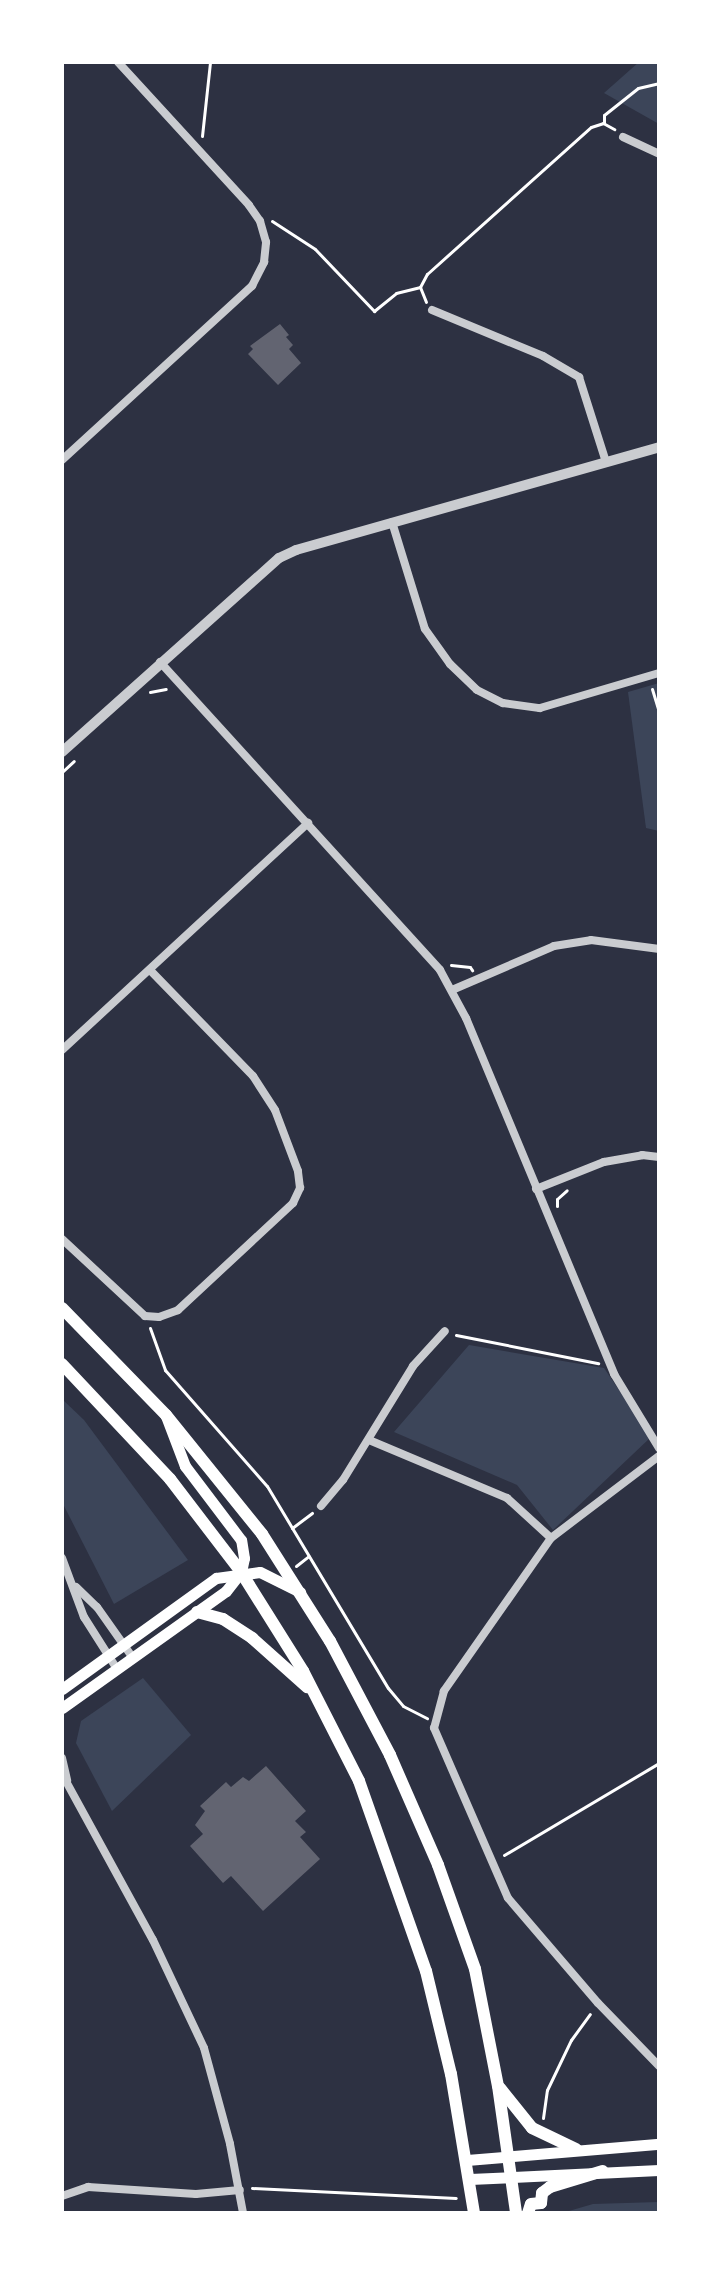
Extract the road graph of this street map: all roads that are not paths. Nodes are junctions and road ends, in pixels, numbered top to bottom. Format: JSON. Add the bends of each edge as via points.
{"nodes":[{"id":1,"x":118,"y":62,"type":"edge"},
{"id":2,"x":623,"y":137,"type":"road end"},
{"id":3,"x":659,"y":154,"type":"edge"},
{"id":4,"x":432,"y":310,"type":"dead end"},
{"id":5,"x":659,"y":447,"type":"edge"},
{"id":6,"x":62,"y":460,"type":"edge"},
{"id":7,"x":606,"y":462,"type":"junction"},
{"id":8,"x":392,"y":522,"type":"junction"},
{"id":9,"x":160,"y":662,"type":"junction"},
{"id":10,"x":654,"y":674,"type":"edge"},
{"id":11,"x":62,"y":752,"type":"edge"},
{"id":12,"x":308,"y":823,"type":"junction"},
{"id":13,"x":659,"y":949,"type":"edge"},
{"id":14,"x":150,"y":970,"type":"junction"},
{"id":15,"x":452,"y":990,"type":"junction"},
{"id":16,"x":62,"y":1050,"type":"edge"},
{"id":17,"x":659,"y":1157,"type":"edge"},
{"id":18,"x":536,"y":1189,"type":"junction"},
{"id":19,"x":62,"y":1239,"type":"edge"},
{"id":20,"x":62,"y":1308,"type":"edge"},
{"id":21,"x":445,"y":1331,"type":"road end"},
{"id":22,"x":62,"y":1364,"type":"edge"},
{"id":23,"x":166,"y":1415,"type":"junction"},
{"id":24,"x":369,"y":1440,"type":"junction"},
{"id":25,"x":659,"y":1448,"type":"edge"},
{"id":26,"x":659,"y":1456,"type":"edge"},
{"id":27,"x":321,"y":1506,"type":"road end"},
{"id":28,"x":551,"y":1538,"type":"junction"},
{"id":29,"x":62,"y":1558,"type":"edge"},
{"id":30,"x":241,"y":1572,"type":"junction"},
{"id":31,"x":75,"y":1587,"type":"junction"},
{"id":32,"x":301,"y":1593,"type":"junction"},
{"id":33,"x":197,"y":1612,"type":"junction"},
{"id":34,"x":124,"y":1645,"type":"junction"},
{"id":35,"x":109,"y":1656,"type":"junction"},
{"id":36,"x":133,"y":1658,"type":"junction"},
{"id":37,"x":117,"y":1669,"type":"junction"},
{"id":38,"x":62,"y":1689,"type":"edge"},
{"id":39,"x":315,"y":1694,"type":"junction"},
{"id":40,"x":62,"y":1708,"type":"edge"},
{"id":41,"x":62,"y":1758,"type":"edge"},
{"id":42,"x":65,"y":1777,"type":"edge"},
{"id":43,"x":659,"y":2066,"type":"edge"},
{"id":44,"x":498,"y":2086,"type":"junction"},
{"id":45,"x":659,"y":2144,"type":"edge"},
{"id":46,"x":576,"y":2149,"type":"junction"},
{"id":47,"x":509,"y":2155,"type":"junction"},
{"id":48,"x":467,"y":2160,"type":"junction"},
{"id":49,"x":659,"y":2170,"type":"edge"},
{"id":50,"x":603,"y":2171,"type":"junction"},
{"id":51,"x":512,"y":2176,"type":"junction"},
{"id":52,"x":470,"y":2179,"type":"junction"},
{"id":53,"x":240,"y":2190,"type":"junction"},
{"id":54,"x":62,"y":2196,"type":"edge"},
{"id":55,"x":243,"y":2213,"type":"edge"},
{"id":56,"x":474,"y":2213,"type":"edge"},
{"id":57,"x":516,"y":2213,"type":"edge"},
{"id":58,"x":528,"y":2213,"type":"edge"}],
"edges":[{"from":1,"to":6,"type":"street","via":[[249,205],[266,242],[264,262],[252,286]]},
{"from":2,"to":3,"type":"street"},
{"from":4,"to":7,"type":"street","via":[[530,350],[579,377]]},
{"from":5,"to":7,"type":"street"},
{"from":7,"to":8,"type":"street"},
{"from":8,"to":9,"type":"street","via":[[279,558]]},
{"from":8,"to":10,"type":"street","via":[[425,629],[477,690],[503,703],[540,708]]},
{"from":9,"to":11,"type":"street"},
{"from":9,"to":12,"type":"street"},
{"from":12,"to":14,"type":"street"},
{"from":12,"to":15,"type":"street","via":[[425,951]]},
{"from":13,"to":15,"type":"street","via":[[591,940],[554,946]]},
{"from":14,"to":16,"type":"street"},
{"from":14,"to":19,"type":"street","via":[[253,1076],[275,1110],[300,1188],[293,1203],[178,1310],[159,1317],[145,1316]]},
{"from":15,"to":18,"type":"street"},
{"from":17,"to":18,"type":"street","via":[[604,1162]]},
{"from":18,"to":25,"type":"street","via":[[607,1359]]},
{"from":20,"to":23,"type":"highway"},
{"from":21,"to":24,"type":"street","via":[[413,1366]]},
{"from":22,"to":30,"type":"highway","via":[[170,1479]]},
{"from":23,"to":30,"type":"main road","via":[[185,1466],[241,1540]]},
{"from":23,"to":32,"type":"highway","via":[[230,1492]]},
{"from":24,"to":27,"type":"street"},
{"from":24,"to":28,"type":"street","via":[[507,1498]]},
{"from":26,"to":28,"type":"street"},
{"from":28,"to":43,"type":"street","via":[[444,1691],[434,1719],[437,1742],[491,1863],[525,1921]]},
{"from":29,"to":31,"type":"street"},
{"from":30,"to":32,"type":"main road","via":[[260,1572]]},
{"from":30,"to":33,"type":"main road"},
{"from":30,"to":34,"type":"main road","via":[[216,1578]]},
{"from":30,"to":39,"type":"highway"},
{"from":31,"to":34,"type":"street"},
{"from":31,"to":35,"type":"street","via":[[84,1617]]},
{"from":32,"to":44,"type":"highway","via":[[390,1755],[438,1865],[475,1969]]},
{"from":33,"to":36,"type":"main road"},
{"from":33,"to":39,"type":"highway","via":[[223,1619],[252,1638]]},
{"from":34,"to":35,"type":"main road"},
{"from":34,"to":36,"type":"street"},
{"from":35,"to":37,"type":"street"},
{"from":35,"to":38,"type":"main road"},
{"from":36,"to":37,"type":"main road"},
{"from":37,"to":40,"type":"main road"},
{"from":39,"to":48,"type":"highway","via":[[359,1781],[426,1971]]},
{"from":41,"to":42,"type":"street"},
{"from":42,"to":53,"type":"street","via":[[204,2048]]},
{"from":44,"to":46,"type":"highway","via":[[526,2122]]},
{"from":44,"to":47,"type":"highway"},
{"from":45,"to":46,"type":"main road"},
{"from":46,"to":47,"type":"main road"},
{"from":47,"to":48,"type":"main road"},
{"from":47,"to":51,"type":"highway"},
{"from":48,"to":52,"type":"highway"},
{"from":49,"to":50,"type":"main road"},
{"from":50,"to":51,"type":"main road"},
{"from":50,"to":58,"type":"highway","via":[[550,2187]]},
{"from":51,"to":52,"type":"main road"},
{"from":51,"to":57,"type":"highway"},
{"from":52,"to":56,"type":"highway"},
{"from":53,"to":54,"type":"street","via":[[196,2194],[88,2187]]},
{"from":53,"to":55,"type":"street"}]}
